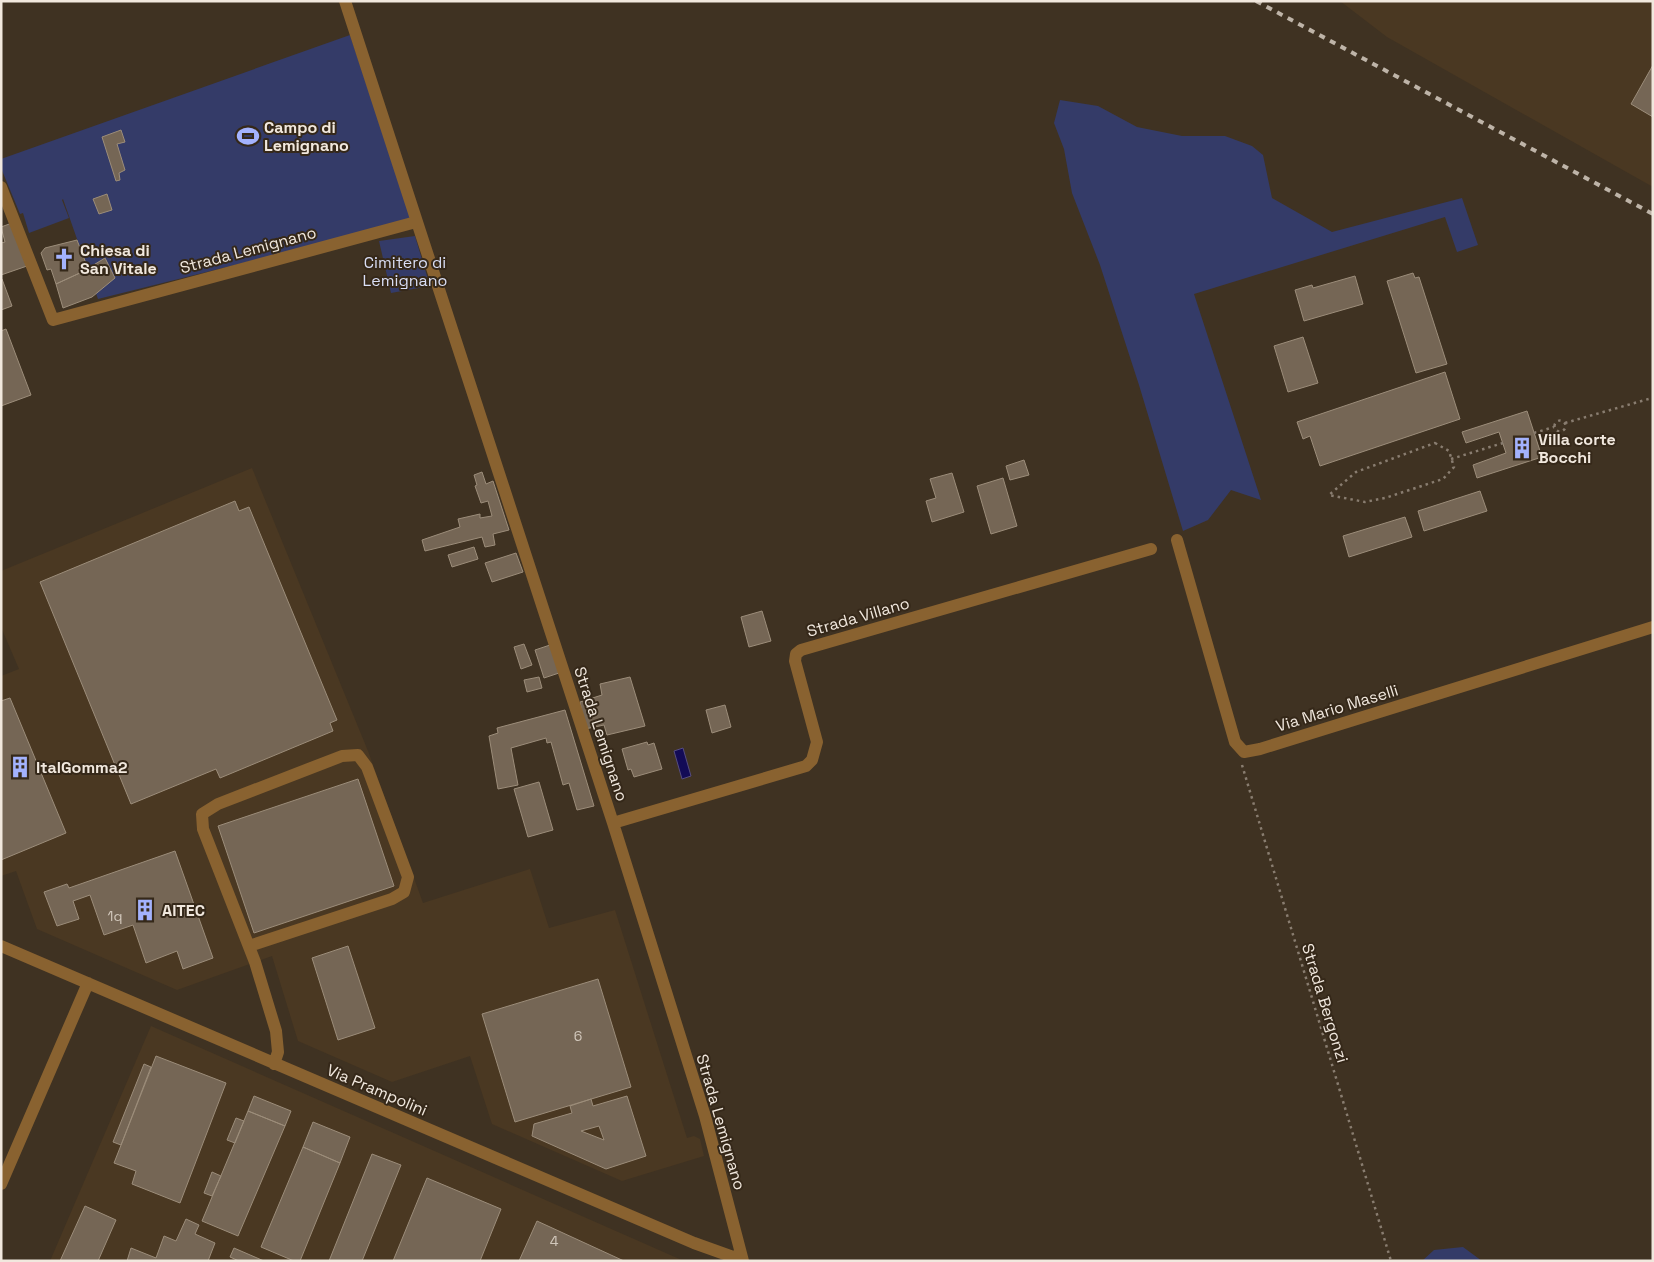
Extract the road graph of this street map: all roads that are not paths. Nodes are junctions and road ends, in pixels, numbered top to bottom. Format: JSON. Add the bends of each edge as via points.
{"nodes":[{"id":1,"x":345,"y":1,"type":"edge"},
{"id":2,"x":1,"y":188,"type":"edge"},
{"id":3,"x":416,"y":222,"type":"junction"},
{"id":4,"x":1177,"y":540,"type":"dead end"},
{"id":5,"x":1150,"y":548,"type":"dead end"},
{"id":6,"x":1653,"y":627,"type":"edge"},
{"id":7,"x":613,"y":823,"type":"junction"},
{"id":8,"x":1,"y":946,"type":"edge"},
{"id":9,"x":249,"y":946,"type":"junction"},
{"id":10,"x":88,"y":983,"type":"junction"},
{"id":11,"x":274,"y":1064,"type":"junction"},
{"id":12,"x":1,"y":1184,"type":"edge"},
{"id":13,"x":742,"y":1258,"type":"edge"}],
"edges":[{"from":1,"to":3,"type":"street","name":"Strada Lemignano"},
{"from":2,"to":3,"type":"street","name":"Strada Lemignano","via":[[53,320]]},
{"from":3,"to":7,"type":"street","name":"Strada Lemignano"},
{"from":4,"to":6,"type":"street","name":"Via Mario Maselli","via":[[1235,742],[1244,752]]},
{"from":5,"to":7,"type":"street","name":"Strada Villano","via":[[801,650],[795,661],[818,742],[812,760],[806,766]]},
{"from":7,"to":13,"type":"street","name":"Strada Lemignano","via":[[705,1116]]},
{"from":8,"to":10,"type":"street","name":"Via Prampolini"},
{"from":9,"to":9,"type":"street","via":[[203,829],[202,814],[218,804],[342,756],[358,755],[368,767],[408,877],[404,892],[392,899]]},
{"from":9,"to":11,"type":"street","via":[[276,1031],[278,1052]]},
{"from":10,"to":11,"type":"street","name":"Via Prampolini"},
{"from":10,"to":12,"type":"street"},
{"from":11,"to":13,"type":"street","name":"Via Prampolini","via":[[700,1246]]}]}
